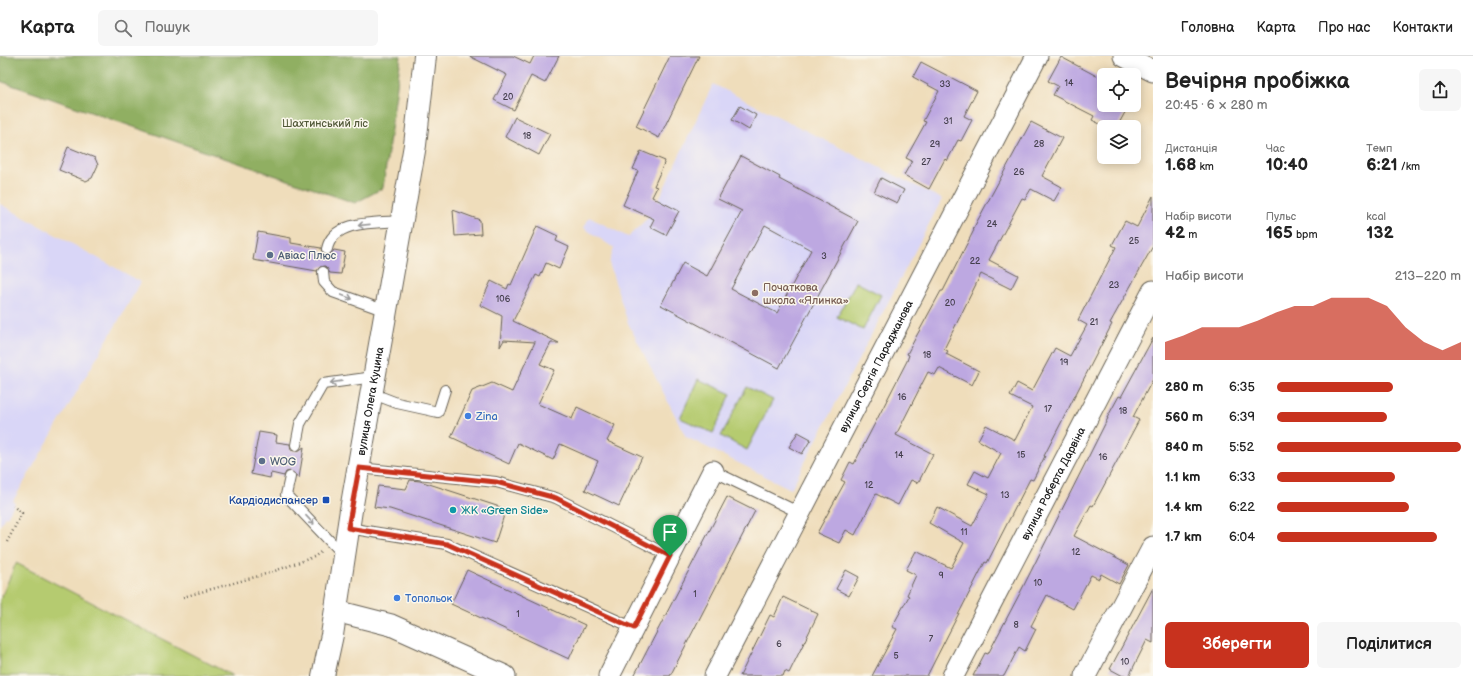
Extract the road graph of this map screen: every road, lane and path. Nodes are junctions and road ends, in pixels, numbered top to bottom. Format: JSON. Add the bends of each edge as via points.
{"nodes":[{"id":1,"x":425,"y":56,"type":"edge"},
{"id":2,"x":1037,"y":56,"type":"edge"},
{"id":3,"x":1124,"y":56,"type":"edge"},
{"id":4,"x":1153,"y":72,"type":"edge"},
{"id":5,"x":402,"y":221,"type":"junction"},
{"id":6,"x":327,"y":249,"type":"dead end"},
{"id":7,"x":323,"y":272,"type":"dead end"},
{"id":8,"x":1153,"y":291,"type":"edge"},
{"id":9,"x":386,"y":311,"type":"junction"},
{"id":10,"x":373,"y":385,"type":"junction"},
{"id":11,"x":445,"y":390,"type":"dead end"},
{"id":12,"x":296,"y":445,"type":"dead end"},
{"id":13,"x":359,"y":468,"type":"junction"},
{"id":14,"x":713,"y":471,"type":"joint"},
{"id":15,"x":290,"y":477,"type":"dead end"},
{"id":16,"x":13,"y":506,"type":"dead end"},
{"id":17,"x":800,"y":513,"type":"junction"},
{"id":18,"x":348,"y":528,"type":"junction"},
{"id":19,"x":7,"y":542,"type":"dead end"},
{"id":20,"x":1153,"y":547,"type":"edge"},
{"id":21,"x":338,"y":550,"type":"junction"},
{"id":22,"x":670,"y":556,"type":"junction"},
{"id":23,"x":182,"y":598,"type":"dead end"},
{"id":24,"x":336,"y":611,"type":"junction"},
{"id":25,"x":634,"y":628,"type":"junction"},
{"id":26,"x":323,"y":676,"type":"edge"},
{"id":27,"x":504,"y":676,"type":"edge"},
{"id":28,"x":609,"y":676,"type":"edge"},
{"id":29,"x":715,"y":676,"type":"edge"},
{"id":30,"x":953,"y":676,"type":"edge"},
{"id":31,"x":1085,"y":676,"type":"edge"}],
"edges":[{"from":1,"to":5,"type":"street","name":"вулиця Олега Куцина","via":[[419,121]]},
{"from":2,"to":17,"type":"street","name":"вулиця Сергія Параджанова"},
{"from":3,"to":4,"type":"street"},
{"from":5,"to":6,"type":"lane","one_way":true,"via":[[351,226],[336,233]]},
{"from":5,"to":9,"type":"street","name":"вулиця Олега Куцина"},
{"from":7,"to":9,"type":"lane","one_way":true,"via":[[324,282],[332,292]]},
{"from":8,"to":30,"type":"street","name":"вулиця Роберта Дарвіна"},
{"from":9,"to":10,"type":"street","name":"вулиця Олега Куцина"},
{"from":10,"to":11,"type":"lane","via":[[397,403],[438,412]]},
{"from":10,"to":12,"type":"lane","one_way":true,"via":[[323,384],[300,424]]},
{"from":10,"to":13,"type":"street","name":"вулиця Олега Куцина"},
{"from":13,"to":18,"type":"street","name":"вулиця Олега Куцина"},
{"from":13,"to":22,"type":"lane","via":[[496,482],[556,498]]},
{"from":14,"to":17,"type":"lane"},
{"from":14,"to":22,"type":"street"},
{"from":15,"to":21,"type":"lane","one_way":true,"via":[[286,495]]},
{"from":16,"to":19,"type":"path","via":[[22,513]]},
{"from":17,"to":29,"type":"street","name":"вулиця Сергія Параджанова"},
{"from":18,"to":21,"type":"street","name":"вулиця Олега Куцина"},
{"from":18,"to":25,"type":"lane","via":[[447,544]]},
{"from":20,"to":31,"type":"street"},
{"from":21,"to":23,"type":"path"},
{"from":21,"to":24,"type":"street","name":"вулиця Олега Куцина"},
{"from":22,"to":25,"type":"street"},
{"from":24,"to":26,"type":"street","name":"вулиця Олега Куцина"},
{"from":24,"to":27,"type":"street","via":[[391,625]]},
{"from":25,"to":28,"type":"street"}]}
